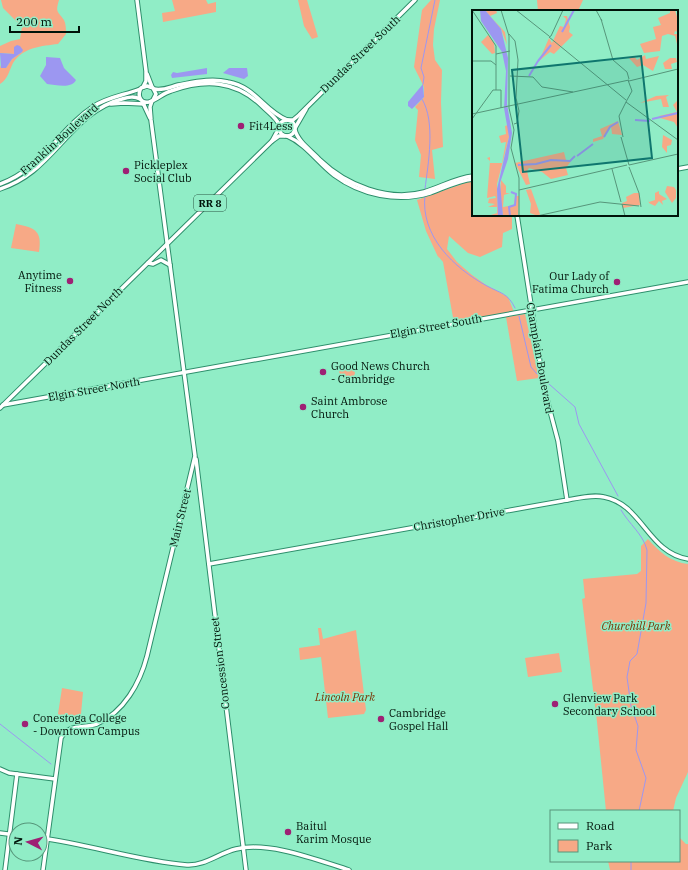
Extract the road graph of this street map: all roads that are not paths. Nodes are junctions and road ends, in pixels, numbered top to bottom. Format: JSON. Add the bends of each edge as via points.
{"nodes":[{"id":1,"x":137,"y":0,"type":"edge"},
{"id":2,"x":415,"y":0,"type":"edge"},
{"id":3,"x":146,"y":71,"type":"junction"},
{"id":4,"x":142,"y":88,"type":"junction"},
{"id":5,"x":154,"y":89,"type":"junction"},
{"id":6,"x":142,"y":101,"type":"junction"},
{"id":7,"x":152,"y":101,"type":"junction"},
{"id":8,"x":105,"y":105,"type":"junction"},
{"id":9,"x":306,"y":109,"type":"junction"},
{"id":10,"x":151,"y":120,"type":"junction"},
{"id":11,"x":287,"y":120,"type":"junction"},
{"id":12,"x":280,"y":127,"type":"junction"},
{"id":13,"x":295,"y":129,"type":"junction"},
{"id":14,"x":286,"y":136,"type":"junction"},
{"id":15,"x":272,"y":142,"type":"junction"},
{"id":16,"x":688,"y":167,"type":"edge"},
{"id":17,"x":678,"y":168,"type":"edge"},
{"id":18,"x":472,"y":177,"type":"edge"},
{"id":19,"x":0,"y":184,"type":"edge"},
{"id":20,"x":0,"y":188,"type":"edge"},
{"id":21,"x":422,"y":194,"type":"junction"},
{"id":22,"x":517,"y":216,"type":"edge"},
{"id":23,"x":168,"y":244,"type":"junction"},
{"id":24,"x":148,"y":263,"type":"junction"},
{"id":25,"x":170,"y":265,"type":"junction"},
{"id":26,"x":688,"y":282,"type":"edge"},
{"id":27,"x":531,"y":310,"type":"junction"},
{"id":28,"x":184,"y":372,"type":"junction"},
{"id":29,"x":3,"y":404,"type":"junction"},
{"id":30,"x":0,"y":408,"type":"edge"},
{"id":31,"x":195,"y":456,"type":"junction"},
{"id":32,"x":567,"y":500,"type":"junction"},
{"id":33,"x":688,"y":559,"type":"edge"},
{"id":34,"x":208,"y":564,"type":"junction"},
{"id":35,"x":0,"y":769,"type":"edge"},
{"id":36,"x":17,"y":774,"type":"junction"},
{"id":37,"x":55,"y":778,"type":"junction"},
{"id":38,"x":11,"y":822,"type":"edge"},
{"id":39,"x":48,"y":830,"type":"edge"},
{"id":40,"x":48,"y":838,"type":"edge"},
{"id":41,"x":8,"y":848,"type":"edge"},
{"id":42,"x":243,"y":848,"type":"junction"},
{"id":43,"x":5,"y":870,"type":"edge"},
{"id":44,"x":246,"y":870,"type":"edge"},
{"id":45,"x":349,"y":870,"type":"edge"}],
"edges":[{"from":1,"to":3,"type":"main road"},
{"from":2,"to":9,"type":"main road","name":"Dundas Street South"},
{"from":3,"to":4,"type":"main road","via":[[146,81]]},
{"from":3,"to":5,"type":"main road"},
{"from":4,"to":5,"type":"main road","via":[[149,86]]},
{"from":4,"to":6,"type":"main road","via":[[139,94]]},
{"from":4,"to":19,"type":"main road","name":"Franklin Boulevard","via":[[94,106],[33,166],[19,176]]},
{"from":5,"to":7,"type":"main road","via":[[156,94]]},
{"from":5,"to":11,"type":"main road","via":[[163,90],[208,80],[228,82],[251,92]]},
{"from":6,"to":7,"type":"main road"},
{"from":6,"to":8,"type":"main road"},
{"from":6,"to":8,"type":"main road","name":"Franklin Boulevard","via":[[131,97]]},
{"from":6,"to":10,"type":"main road","name":"Main Street"},
{"from":7,"to":10,"type":"main road","name":"Main Street"},
{"from":7,"to":12,"type":"main road","via":[[164,93],[183,88],[208,84],[226,85],[254,98],[275,117]]},
{"from":8,"to":20,"type":"main road","name":"Franklin Boulevard","via":[[92,112],[33,171],[13,184]]},
{"from":9,"to":11,"type":"main road","name":"Dundas Street South","via":[[295,119]]},
{"from":9,"to":13,"type":"main road","name":"Dundas Street South"},
{"from":10,"to":23,"type":"main road","name":"Main Street"},
{"from":11,"to":12,"type":"main road","via":[[282,122]]},
{"from":11,"to":13,"type":"main road","via":[[293,122]]},
{"from":12,"to":14,"type":"main road","via":[[282,134]]},
{"from":12,"to":15,"type":"main road","number":"RR 8"},
{"from":13,"to":14,"type":"main road","via":[[293,134]]},
{"from":13,"to":21,"type":"main road","via":[[299,139],[322,161],[351,182],[390,194]]},
{"from":14,"to":15,"type":"main road","number":"RR 8","via":[[280,136]]},
{"from":14,"to":21,"type":"main road","via":[[297,142],[334,176],[359,189],[390,197],[408,198]]},
{"from":15,"to":23,"type":"main road","number":"RR 8"},
{"from":16,"to":17,"type":"main road"},
{"from":18,"to":21,"type":"main road","via":[[457,179]]},
{"from":22,"to":27,"type":"main road","name":"Champlain Boulevard"},
{"from":23,"to":24,"type":"main road","name":"Dundas Street North","number":"RR 8"},
{"from":23,"to":25,"type":"main road","name":"Main Street"},
{"from":24,"to":25,"type":"main road","via":[[153,264],[162,260]]},
{"from":24,"to":29,"type":"main road","name":"Dundas Street North","number":"RR 8"},
{"from":25,"to":28,"type":"main road","name":"Main Street"},
{"from":26,"to":27,"type":"main road","name":"Elgin Street South"},
{"from":27,"to":28,"type":"main road","name":"Elgin Street South"},
{"from":27,"to":32,"type":"main road","name":"Champlain Boulevard","via":[[544,388],[558,441]]},
{"from":28,"to":29,"type":"main road","name":"Elgin Street North"},
{"from":28,"to":31,"type":"main road","name":"Main Street"},
{"from":29,"to":30,"type":"main road","name":"Dundas Street North","number":"RR 8"},
{"from":31,"to":34,"type":"main road","name":"Concession Street"},
{"from":31,"to":37,"type":"main road","name":"Main Street","via":[[141,673],[128,698],[111,715],[97,724],[74,727],[64,733],[60,742]]},
{"from":32,"to":33,"type":"main road","name":"Christopher Drive","via":[[594,496],[614,500],[630,511],[663,550]]},
{"from":32,"to":34,"type":"main road","name":"Christopher Drive"},
{"from":34,"to":42,"type":"main road","name":"Concession Street"},
{"from":35,"to":36,"type":"main road"},
{"from":36,"to":37,"type":"main road"},
{"from":36,"to":38,"type":"main road"},
{"from":37,"to":39,"type":"main road","name":"Main Street"},
{"from":40,"to":42,"type":"main road","via":[[151,860],[188,865],[202,863],[224,852]]},
{"from":41,"to":43,"type":"main road"},
{"from":42,"to":44,"type":"main road","name":"Concession Street"},
{"from":42,"to":45,"type":"main road","via":[[278,850]]}]}
